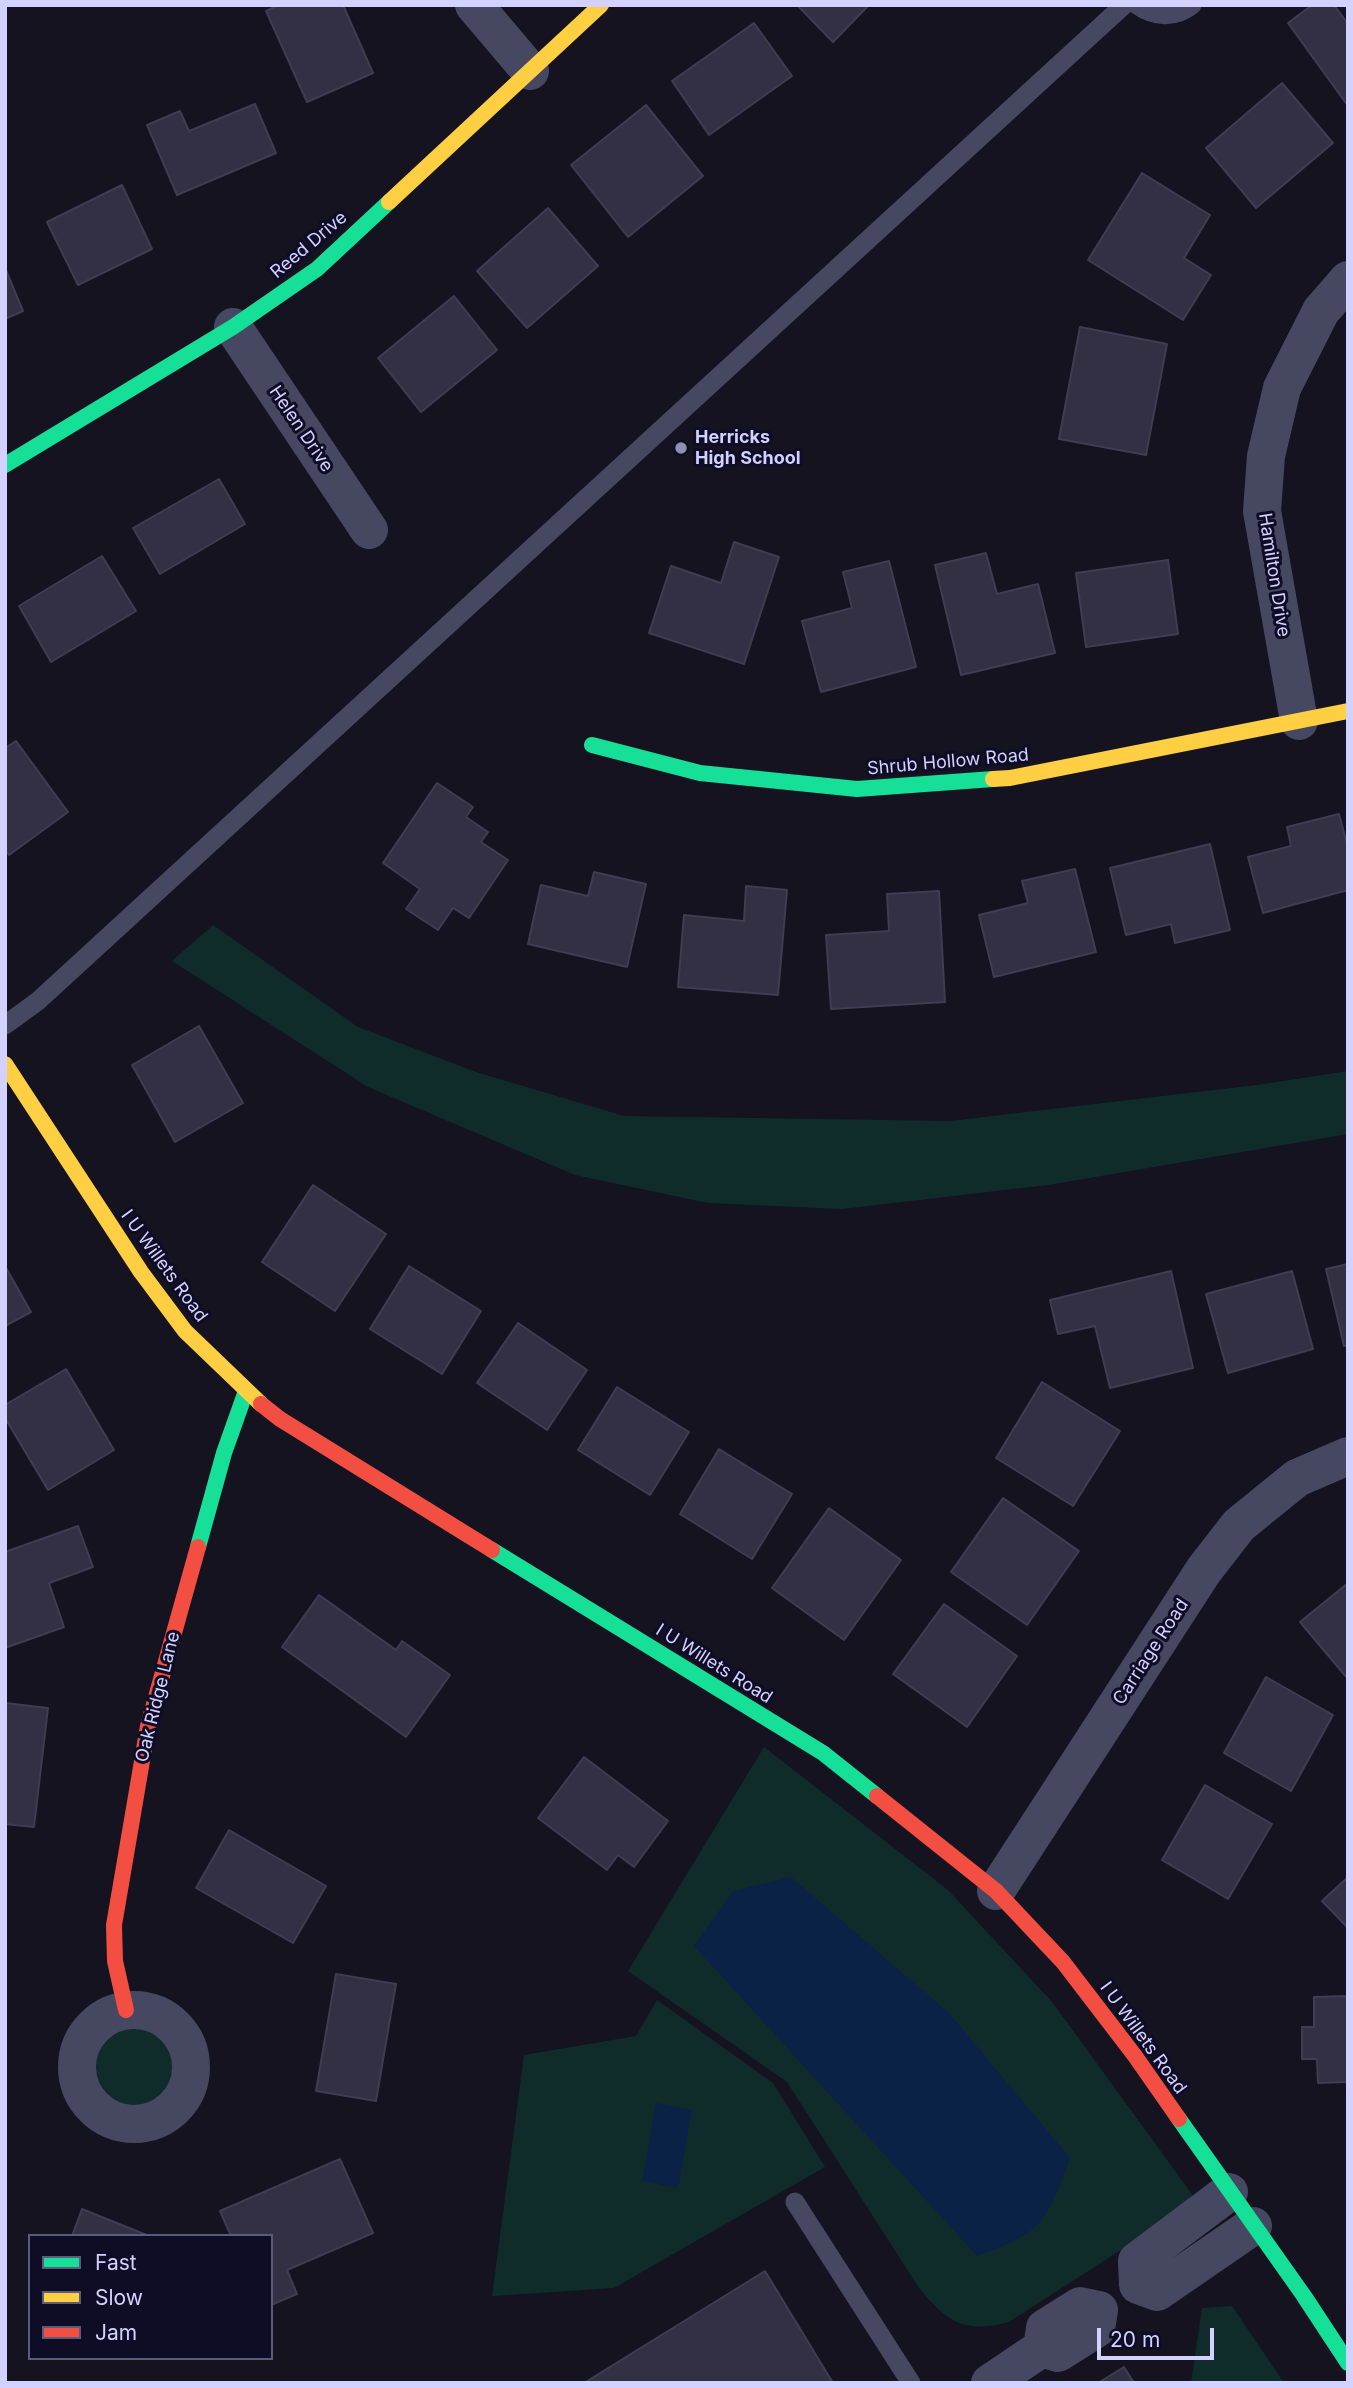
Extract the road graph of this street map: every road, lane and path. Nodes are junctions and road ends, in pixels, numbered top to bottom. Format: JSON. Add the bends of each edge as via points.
{"nodes":[{"id":1,"x":474,"y":5,"type":"edge"},
{"id":2,"x":601,"y":5,"type":"edge"},
{"id":3,"x":1124,"y":5,"type":"edge"},
{"id":4,"x":1137,"y":5,"type":"edge"},
{"id":5,"x":1192,"y":5,"type":"edge"},
{"id":6,"x":530,"y":71,"type":"junction"},
{"id":7,"x":1348,"y":280,"type":"edge"},
{"id":8,"x":233,"y":327,"type":"junction"},
{"id":9,"x":5,"y":465,"type":"edge"},
{"id":10,"x":369,"y":530,"type":"dead end"},
{"id":11,"x":1348,"y":711,"type":"edge"},
{"id":12,"x":1299,"y":721,"type":"junction"},
{"id":13,"x":592,"y":745,"type":"dead end"},
{"id":14,"x":5,"y":1025,"type":"edge"},
{"id":15,"x":5,"y":1063,"type":"edge"},
{"id":16,"x":246,"y":1391,"type":"junction"},
{"id":17,"x":1348,"y":1455,"type":"edge"},
{"id":18,"x":996,"y":1891,"type":"junction"},
{"id":19,"x":126,"y":2010,"type":"dead end"},
{"id":20,"x":1229,"y":2192,"type":"junction"},
{"id":21,"x":795,"y":2202,"type":"dead end"},
{"id":22,"x":1253,"y":2226,"type":"junction"},
{"id":23,"x":1138,"y":2285,"type":"junction"},
{"id":24,"x":1348,"y":2363,"type":"edge"},
{"id":25,"x":911,"y":2383,"type":"edge"},
{"id":26,"x":990,"y":2383,"type":"edge"}],
"edges":[{"from":1,"to":6,"type":"street"},
{"from":2,"to":6,"type":"street","name":"Reed Drive"},
{"from":3,"to":14,"type":"lane","via":[[38,1001]]},
{"from":4,"to":5,"type":"lane","via":[[1163,15]]},
{"from":6,"to":8,"type":"street","name":"Reed Drive","via":[[317,269]]},
{"from":7,"to":12,"type":"street","name":"Hamilton Drive","via":[[1321,311],[1282,388],[1265,456],[1262,511]]},
{"from":8,"to":9,"type":"street","name":"Reed Drive"},
{"from":8,"to":10,"type":"street","name":"Helen Drive"},
{"from":11,"to":12,"type":"street","name":"Shrub Hollow Road"},
{"from":12,"to":13,"type":"street","name":"Shrub Hollow Road","via":[[1010,778],[857,789],[700,773]]},
{"from":15,"to":16,"type":"street","name":"I U Willets Road","via":[[156,1292],[185,1331]]},
{"from":16,"to":18,"type":"street","name":"I U Willets Road","via":[[280,1419],[823,1754]]},
{"from":16,"to":19,"type":"street","name":"Oak Ridge Lane","via":[[224,1453],[148,1726],[114,1925],[115,1961]]},
{"from":17,"to":18,"type":"street","name":"Carriage Road","via":[[1297,1478],[1239,1525],[1204,1570]]},
{"from":18,"to":20,"type":"street","name":"I U Willets Road","via":[[1063,1962]]},
{"from":20,"to":22,"type":"street","name":"I U Willets Road"},
{"from":20,"to":23,"type":"street","via":[[1137,2261]]},
{"from":21,"to":25,"type":"lane"},
{"from":22,"to":23,"type":"street","via":[[1157,2292]]},
{"from":22,"to":24,"type":"street","name":"I U Willets Road"},
{"from":23,"to":26,"type":"street","via":[[1099,2310],[1080,2306],[1045,2328],[1042,2348]]}]}
